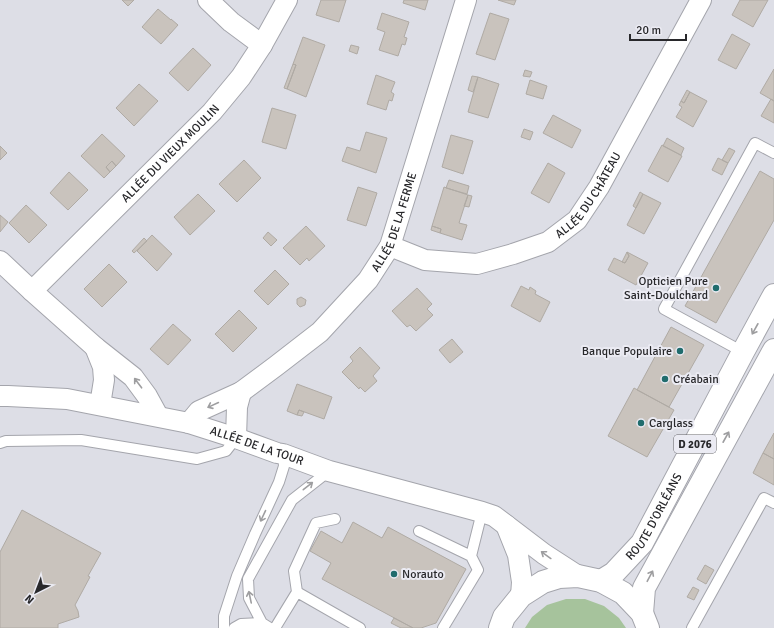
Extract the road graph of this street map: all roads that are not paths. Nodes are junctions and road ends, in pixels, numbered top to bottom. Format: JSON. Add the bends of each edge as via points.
{"nodes":[{"id":1,"x":208,"y":0,"type":"edge"},
{"id":2,"x":287,"y":0,"type":"edge"},
{"id":3,"x":466,"y":0,"type":"edge"},
{"id":4,"x":701,"y":0,"type":"edge"},
{"id":5,"x":262,"y":45,"type":"junction"},
{"id":6,"x":774,"y":153,"type":"edge"},
{"id":7,"x":390,"y":246,"type":"junction"},
{"id":8,"x":0,"y":261,"type":"edge"},
{"id":9,"x":32,"y":291,"type":"junction"},
{"id":10,"x":774,"y":295,"type":"edge"},
{"id":11,"x":95,"y":347,"type":"junction"},
{"id":12,"x":774,"y":350,"type":"edge"},
{"id":13,"x":743,"y":352,"type":"junction"},
{"id":14,"x":241,"y":392,"type":"junction"},
{"id":15,"x":0,"y":396,"type":"edge"},
{"id":16,"x":100,"y":405,"type":"junction"},
{"id":17,"x":158,"y":416,"type":"junction"},
{"id":18,"x":189,"y":423,"type":"junction"},
{"id":19,"x":236,"y":438,"type":"junction"},
{"id":20,"x":0,"y":443,"type":"edge"},
{"id":21,"x":283,"y":454,"type":"junction"},
{"id":22,"x":329,"y":470,"type":"junction"},
{"id":23,"x":774,"y":503,"type":"edge"},
{"id":24,"x":482,"y":512,"type":"junction"},
{"id":25,"x":335,"y":519,"type":"dead end"},
{"id":26,"x":506,"y":525,"type":"junction"},
{"id":27,"x":419,"y":531,"type":"dead end"},
{"id":28,"x":472,"y":556,"type":"junction"},
{"id":29,"x":578,"y":576,"type":"junction"},
{"id":30,"x":601,"y":581,"type":"junction"},
{"id":31,"x":296,"y":592,"type":"junction"},
{"id":32,"x":521,"y":596,"type":"junction"},
{"id":33,"x":645,"y":621,"type":"edge"},
{"id":34,"x":266,"y":626,"type":"edge"},
{"id":35,"x":224,"y":628,"type":"edge"},
{"id":36,"x":234,"y":628,"type":"edge"},
{"id":37,"x":275,"y":628,"type":"edge"},
{"id":38,"x":360,"y":628,"type":"edge"},
{"id":39,"x":443,"y":628,"type":"edge"},
{"id":40,"x":500,"y":628,"type":"edge"},
{"id":41,"x":692,"y":628,"type":"edge"}],
"edges":[{"from":1,"to":5,"type":"street","via":[[231,22]]},
{"from":2,"to":5,"type":"street","name":"ALLÉE DU VIEUX MOULIN"},
{"from":3,"to":7,"type":"street","name":"ALLÉE DE LA FERME"},
{"from":4,"to":7,"type":"street","name":"ALLÉE DU CHÂTEAU","via":[[599,187],[577,220],[548,242],[477,264],[425,260]]},
{"from":5,"to":9,"type":"street","name":"ALLÉE DU VIEUX MOULIN","via":[[241,77],[212,112]]},
{"from":6,"to":13,"type":"lane","via":[[756,143],[664,309]]},
{"from":7,"to":14,"type":"street","name":"ALLÉE DE LA FERME","via":[[368,280],[320,332]]},
{"from":8,"to":9,"type":"street"},
{"from":9,"to":11,"type":"street"},
{"from":10,"to":13,"type":"main road","name":"ROUTE D'ORLÉANS","number":"D 2076","one_way":true},
{"from":11,"to":16,"type":"street","via":[[103,367],[104,380]]},
{"from":17,"to":11,"type":"street","one_way":true,"via":[[133,377]]},
{"from":33,"to":12,"type":"main road","name":"ROUTE D'ORLÉANS","number":"D 2076","one_way":true,"via":[[644,588]]},
{"from":13,"to":30,"type":"main road","name":"ROUTE D'ORLÉANS","number":"D 2076","via":[[642,543],[614,573]]},
{"from":14,"to":18,"type":"street","name":"ALLÉE DE LA FERME","one_way":true,"via":[[199,411]]},
{"from":14,"to":19,"type":"street","via":[[237,408]]},
{"from":15,"to":16,"type":"street","name":"ALLÉE DE LA TOUR","via":[[67,399]]},
{"from":16,"to":17,"type":"street","name":"ALLÉE DE LA TOUR"},
{"from":17,"to":18,"type":"street","name":"ALLÉE DE LA TOUR"},
{"from":18,"to":19,"type":"street","name":"ALLÉE DE LA TOUR"},
{"from":19,"to":20,"type":"lane","via":[[226,451],[197,459],[81,440]]},
{"from":19,"to":21,"type":"street","name":"ALLÉE DE LA TOUR"},
{"from":21,"to":22,"type":"street","name":"ALLÉE DE LA TOUR"},
{"from":21,"to":35,"type":"lane","one_way":true,"via":[[284,466],[279,482],[237,576],[224,616]]},
{"from":22,"to":24,"type":"street","name":"ALLÉE DE LA TOUR"},
{"from":34,"to":22,"type":"lane","one_way":true,"via":[[249,598],[248,579],[292,500]]},
{"from":23,"to":41,"type":"lane","via":[[764,498]]},
{"from":24,"to":26,"type":"street","name":"ALLÉE DE LA TOUR","via":[[494,516]]},
{"from":24,"to":28,"type":"lane"},
{"from":25,"to":31,"type":"lane","via":[[316,523],[294,571]]},
{"from":29,"to":26,"type":"street","name":"ALLÉE DE LA TOUR","one_way":true,"via":[[550,559]]},
{"from":26,"to":32,"type":"street","via":[[518,555],[522,582]]},
{"from":27,"to":28,"type":"lane"},
{"from":28,"to":39,"type":"lane","via":[[478,570]]},
{"from":29,"to":30,"type":"main road"},
{"from":29,"to":32,"type":"main road","via":[[559,577],[543,582]]},
{"from":30,"to":33,"type":"main road","via":[[623,592]]},
{"from":31,"to":37,"type":"lane"},
{"from":31,"to":38,"type":"lane"},
{"from":32,"to":40,"type":"main road","via":[[504,617]]},
{"from":34,"to":36,"type":"lane","via":[[240,624]]}]}
